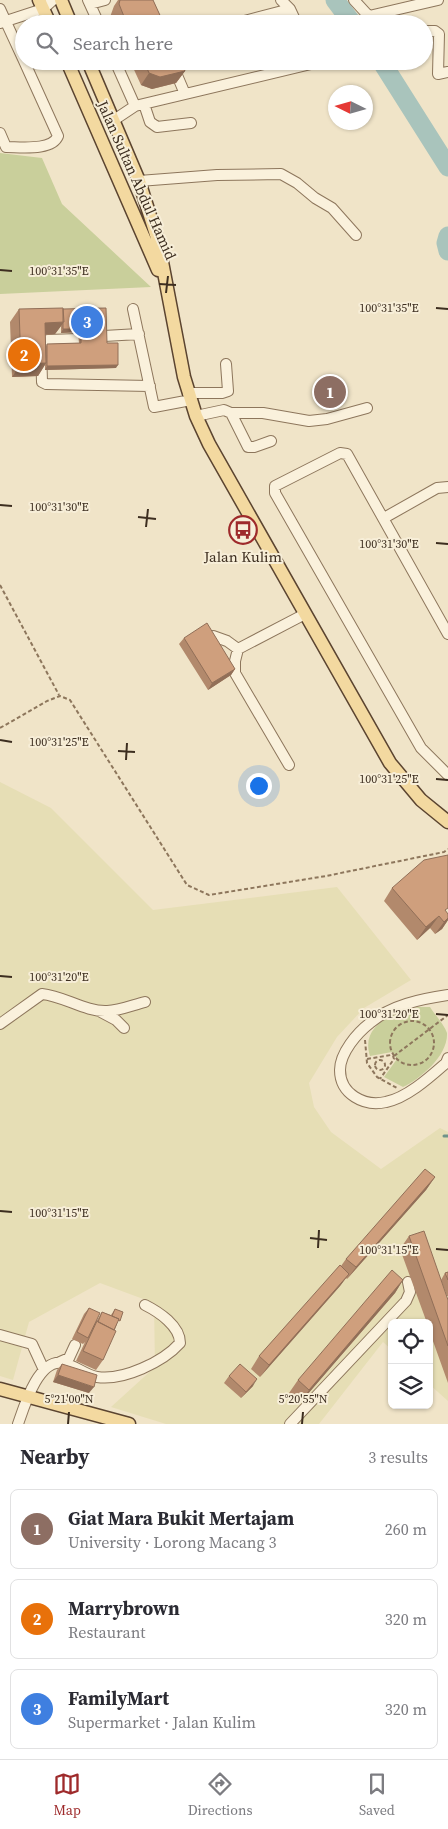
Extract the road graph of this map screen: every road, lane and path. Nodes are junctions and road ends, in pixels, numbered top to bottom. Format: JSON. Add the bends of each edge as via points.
{"nodes":[{"id":1,"x":61,"y":0,"type":"edge"},
{"id":2,"x":105,"y":0,"type":"edge"},
{"id":3,"x":281,"y":0,"type":"edge"},
{"id":4,"x":354,"y":0,"type":"edge"},
{"id":5,"x":438,"y":0,"type":"edge"},
{"id":6,"x":89,"y":2,"type":"edge"},
{"id":7,"x":45,"y":3,"type":"edge"},
{"id":8,"x":0,"y":9,"type":"edge"},
{"id":9,"x":290,"y":9,"type":"junction"},
{"id":10,"x":20,"y":15,"type":"edge"},
{"id":11,"x":67,"y":15,"type":"edge"},
{"id":12,"x":95,"y":15,"type":"edge"},
{"id":13,"x":267,"y":15,"type":"edge"},
{"id":14,"x":293,"y":15,"type":"edge"},
{"id":15,"x":368,"y":15,"type":"edge"},
{"id":16,"x":388,"y":15,"type":"edge"},
{"id":17,"x":15,"y":17,"type":"edge"},
{"id":18,"x":3,"y":23,"type":"edge"},
{"id":19,"x":443,"y":33,"type":"edge"},
{"id":20,"x":15,"y":45,"type":"edge"},
{"id":21,"x":28,"y":70,"type":"edge"},
{"id":22,"x":71,"y":70,"type":"edge"},
{"id":23,"x":92,"y":70,"type":"edge"},
{"id":24,"x":120,"y":70,"type":"edge"},
{"id":25,"x":175,"y":70,"type":"edge"},
{"id":26,"x":283,"y":70,"type":"edge"},
{"id":27,"x":444,"y":73,"type":"edge"},
{"id":28,"x":185,"y":94,"type":"junction"},
{"id":29,"x":139,"y":105,"type":"junction"},
{"id":30,"x":114,"y":120,"type":"junction"},
{"id":31,"x":191,"y":124,"type":"dead end"},
{"id":32,"x":0,"y":133,"type":"edge"},
{"id":33,"x":3,"y":147,"type":"edge"},
{"id":34,"x":139,"y":182,"type":"junction"},
{"id":35,"x":356,"y":235,"type":"dead end"},
{"id":36,"x":165,"y":286,"type":"junction"},
{"id":37,"x":133,"y":308,"type":"dead end"},
{"id":38,"x":138,"y":334,"type":"junction"},
{"id":39,"x":104,"y":336,"type":"edge"},
{"id":40,"x":79,"y":339,"type":"edge"},
{"id":41,"x":226,"y":364,"type":"dead end"},
{"id":42,"x":150,"y":386,"type":"junction"},
{"id":43,"x":222,"y":393,"type":"junction"},
{"id":44,"x":189,"y":396,"type":"junction"},
{"id":45,"x":367,"y":408,"type":"dead end"},
{"id":46,"x":228,"y":411,"type":"junction"},
{"id":47,"x":196,"y":416,"type":"junction"},
{"id":48,"x":271,"y":440,"type":"dead end"},
{"id":49,"x":448,"y":487,"type":"edge"},
{"id":50,"x":384,"y":518,"type":"junction"},
{"id":51,"x":0,"y":585,"type":"edge"},
{"id":52,"x":305,"y":614,"type":"junction"},
{"id":53,"x":448,"y":634,"type":"edge"},
{"id":54,"x":213,"y":636,"type":"edge"},
{"id":55,"x":238,"y":649,"type":"junction"},
{"id":56,"x":60,"y":696,"type":"junction"},
{"id":57,"x":0,"y":728,"type":"edge"},
{"id":58,"x":288,"y":765,"type":"dead end"},
{"id":59,"x":448,"y":775,"type":"edge"},
{"id":60,"x":448,"y":822,"type":"edge"},
{"id":61,"x":448,"y":849,"type":"edge"},
{"id":62,"x":448,"y":995,"type":"edge"},
{"id":63,"x":145,"y":1002,"type":"dead end"},
{"id":64,"x":96,"y":1010,"type":"junction"},
{"id":65,"x":448,"y":1015,"type":"edge"},
{"id":66,"x":0,"y":1024,"type":"edge"},
{"id":67,"x":124,"y":1028,"type":"dead end"},
{"id":68,"x":364,"y":1029,"type":"junction"},
{"id":69,"x":429,"y":1029,"type":"junction"},
{"id":70,"x":393,"y":1056,"type":"junction"},
{"id":71,"x":375,"y":1058,"type":"junction"},
{"id":72,"x":448,"y":1058,"type":"edge"},
{"id":73,"x":367,"y":1059,"type":"junction"},
{"id":74,"x":380,"y":1060,"type":"junction"},
{"id":75,"x":384,"y":1067,"type":"junction"},
{"id":76,"x":385,"y":1072,"type":"junction"},
{"id":77,"x":380,"y":1079,"type":"junction"},
{"id":78,"x":405,"y":1094,"type":"junction"},
{"id":79,"x":408,"y":1282,"type":"dead end"},
{"id":80,"x":145,"y":1305,"type":"dead end"},
{"id":81,"x":0,"y":1336,"type":"edge"},
{"id":82,"x":75,"y":1345,"type":"dead end"},
{"id":83,"x":60,"y":1362,"type":"junction"},
{"id":84,"x":44,"y":1370,"type":"junction"},
{"id":85,"x":0,"y":1389,"type":"edge"},
{"id":86,"x":27,"y":1396,"type":"junction"},
{"id":87,"x":18,"y":1424,"type":"edge"},
{"id":88,"x":130,"y":1424,"type":"edge"},
{"id":89,"x":290,"y":1424,"type":"edge"}],
"edges":[{"from":1,"to":11,"type":"main road"},
{"from":2,"to":6,"type":"street"},
{"from":3,"to":9,"type":"street"},
{"from":4,"to":15,"type":"street"},
{"from":5,"to":16,"type":"street"},
{"from":6,"to":12,"type":"street"},
{"from":7,"to":10,"type":"street"},
{"from":8,"to":18,"type":"street"},
{"from":9,"to":13,"type":"street"},
{"from":9,"to":14,"type":"street"},
{"from":17,"to":18,"type":"street"},
{"from":18,"to":20,"type":"street"},
{"from":19,"to":27,"type":"street","via":[[438,74]]},
{"from":21,"to":33,"type":"street","via":[[58,136],[49,146]]},
{"from":22,"to":36,"type":"main road","name":"Jalan Sultan Abdul Hamid"},
{"from":23,"to":30,"type":"main road","name":"Jalan Sultan Abdul Hamid"},
{"from":24,"to":29,"type":"street"},
{"from":25,"to":28,"type":"street"},
{"from":26,"to":28,"type":"street"},
{"from":28,"to":29,"type":"street"},
{"from":29,"to":30,"type":"street"},
{"from":29,"to":31,"type":"street","via":[[157,127]]},
{"from":30,"to":34,"type":"main road","name":"Jalan Sultan Abdul Hamid"},
{"from":32,"to":33,"type":"street"},
{"from":34,"to":35,"type":"street","via":[[217,175],[281,174],[332,208]]},
{"from":34,"to":36,"type":"main road","name":"Jalan Sultan Abdul Hamid","via":[[158,240]]},
{"from":36,"to":44,"type":"main road"},
{"from":37,"to":38,"type":"street"},
{"from":38,"to":39,"type":"street"},
{"from":38,"to":42,"type":"street"},
{"from":40,"to":42,"type":"street","via":[[43,342],[42,382]]},
{"from":41,"to":43,"type":"street","via":[[228,391]]},
{"from":42,"to":44,"type":"street","via":[[154,407]]},
{"from":43,"to":44,"type":"street"},
{"from":43,"to":46,"type":"street"},
{"from":44,"to":47,"type":"main road"},
{"from":45,"to":46,"type":"street","via":[[309,421]]},
{"from":46,"to":47,"type":"street"},
{"from":46,"to":48,"type":"street","via":[[248,447]]},
{"from":47,"to":52,"type":"main road"},
{"from":49,"to":50,"type":"street","via":[[437,488]]},
{"from":50,"to":53,"type":"street"},
{"from":50,"to":59,"type":"street","via":[[346,454],[275,486],[275,493],[421,748]]},
{"from":51,"to":56,"type":"path"},
{"from":52,"to":55,"type":"street"},
{"from":52,"to":60,"type":"main road","via":[[390,762],[421,800]]},
{"from":54,"to":55,"type":"street"},
{"from":55,"to":58,"type":"street","via":[[235,673]]},
{"from":56,"to":57,"type":"path"},
{"from":56,"to":61,"type":"path","via":[[70,700],[187,885],[209,895],[326,876]]},
{"from":62,"to":68,"type":"street","via":[[392,1009]]},
{"from":63,"to":64,"type":"street","via":[[107,1012]]},
{"from":64,"to":66,"type":"street","via":[[42,994]]},
{"from":64,"to":67,"type":"street"},
{"from":65,"to":69,"type":"path"},
{"from":68,"to":73,"type":"path"},
{"from":68,"to":78,"type":"street","via":[[352,1042],[340,1070],[349,1094],[373,1103],[387,1102]]},
{"from":69,"to":70,"type":"path"},
{"from":69,"to":70,"type":"path","via":[[412,1021],[399,1025],[391,1036]]},
{"from":69,"to":70,"type":"path","via":[[434,1043],[425,1062],[411,1066]]},
{"from":70,"to":71,"type":"path"},
{"from":70,"to":76,"type":"path"},
{"from":71,"to":73,"type":"path"},
{"from":71,"to":74,"type":"path"},
{"from":72,"to":78,"type":"street","via":[[416,1089]]},
{"from":73,"to":77,"type":"path"},
{"from":74,"to":75,"type":"path"},
{"from":74,"to":75,"type":"path","via":[[375,1067],[379,1070]]},
{"from":75,"to":76,"type":"path"},
{"from":76,"to":77,"type":"path"},
{"from":77,"to":78,"type":"path"},
{"from":79,"to":89,"type":"street","via":[[410,1292],[406,1301]]},
{"from":80,"to":83,"type":"street","via":[[160,1313],[180,1336],[180,1344],[172,1352],[141,1369],[111,1378],[95,1377]]},
{"from":81,"to":84,"type":"street","via":[[32,1344]]},
{"from":82,"to":83,"type":"street","via":[[69,1358]]},
{"from":83,"to":84,"type":"street"},
{"from":84,"to":86,"type":"street"},
{"from":85,"to":86,"type":"main road"},
{"from":86,"to":87,"type":"street"},
{"from":86,"to":88,"type":"main road"}]}
